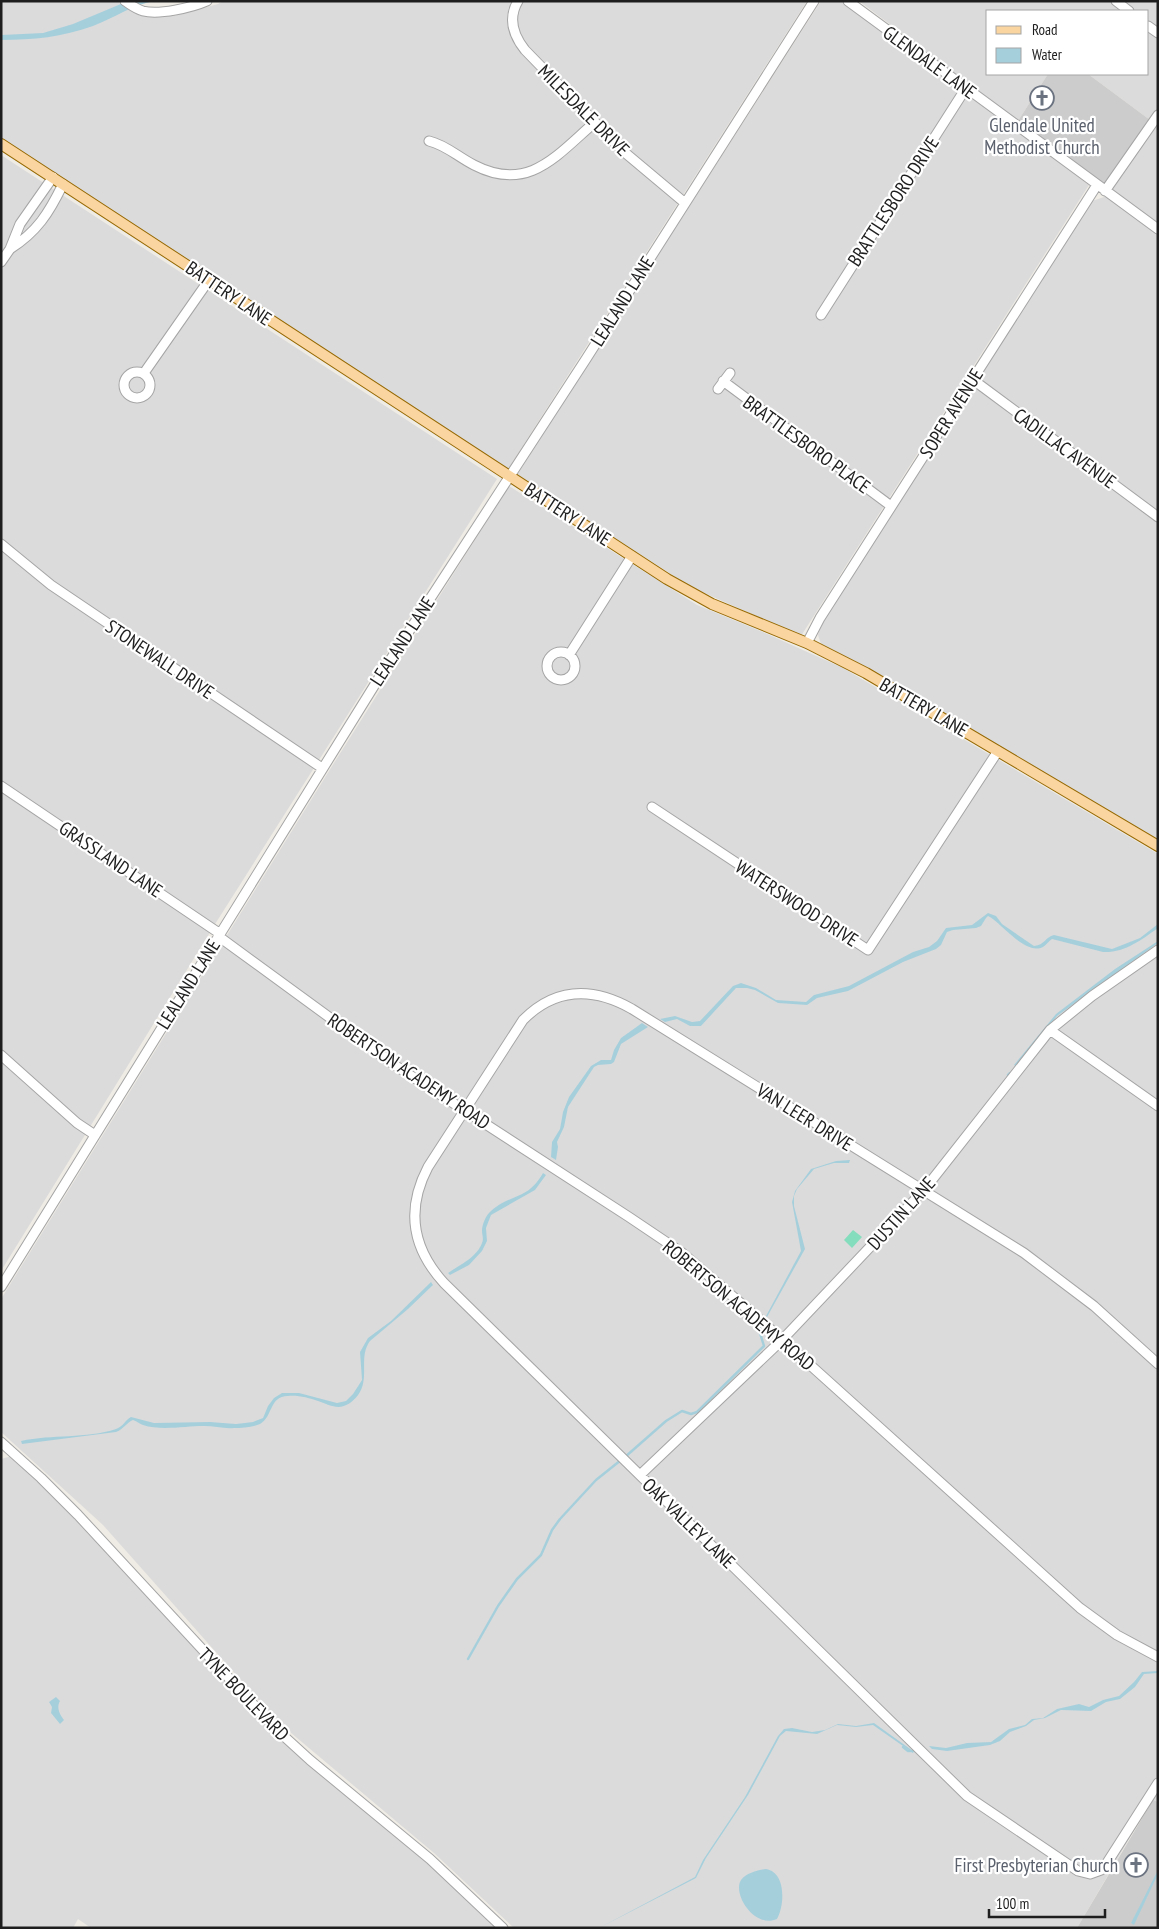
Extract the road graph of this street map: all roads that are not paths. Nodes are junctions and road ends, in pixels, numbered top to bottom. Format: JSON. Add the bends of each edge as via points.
{"nodes":[{"id":1,"x":125,"y":1,"type":"edge"},
{"id":2,"x":207,"y":1,"type":"edge"},
{"id":3,"x":518,"y":1,"type":"edge"},
{"id":4,"x":814,"y":1,"type":"edge"},
{"id":5,"x":848,"y":1,"type":"edge"},
{"id":6,"x":1116,"y":1,"type":"edge"},
{"id":7,"x":1128,"y":10,"type":"edge"},
{"id":8,"x":966,"y":88,"type":"junction"},
{"id":9,"x":1158,"y":115,"type":"edge"},
{"id":10,"x":594,"y":123,"type":"junction"},
{"id":11,"x":429,"y":141,"type":"dead end"},
{"id":12,"x":1,"y":144,"type":"edge"},
{"id":13,"x":53,"y":177,"type":"junction"},
{"id":14,"x":63,"y":184,"type":"junction"},
{"id":15,"x":1097,"y":185,"type":"junction"},
{"id":16,"x":1105,"y":191,"type":"junction"},
{"id":17,"x":685,"y":203,"type":"junction"},
{"id":18,"x":1158,"y":229,"type":"edge"},
{"id":19,"x":10,"y":249,"type":"junction"},
{"id":20,"x":1,"y":262,"type":"edge"},
{"id":21,"x":209,"y":280,"type":"junction"},
{"id":22,"x":821,"y":315,"type":"dead end"},
{"id":23,"x":144,"y":373,"type":"dead end"},
{"id":24,"x":730,"y":373,"type":"dead end"},
{"id":25,"x":972,"y":379,"type":"junction"},
{"id":26,"x":723,"y":382,"type":"junction"},
{"id":27,"x":718,"y":390,"type":"dead end"},
{"id":28,"x":508,"y":476,"type":"junction"},
{"id":29,"x":891,"y":506,"type":"junction"},
{"id":30,"x":1158,"y":517,"type":"edge"},
{"id":31,"x":1,"y":544,"type":"edge"},
{"id":32,"x":632,"y":556,"type":"junction"},
{"id":33,"x":807,"y":643,"type":"junction"},
{"id":34,"x":569,"y":655,"type":"dead end"},
{"id":35,"x":998,"y":751,"type":"junction"},
{"id":36,"x":322,"y":768,"type":"junction"},
{"id":37,"x":1,"y":786,"type":"edge"},
{"id":38,"x":652,"y":807,"type":"dead end"},
{"id":39,"x":1158,"y":846,"type":"edge"},
{"id":40,"x":219,"y":935,"type":"junction"},
{"id":41,"x":1158,"y":950,"type":"edge"},
{"id":42,"x":1050,"y":1030,"type":"junction"},
{"id":43,"x":1,"y":1056,"type":"edge"},
{"id":44,"x":1158,"y":1106,"type":"edge"},
{"id":45,"x":464,"y":1110,"type":"junction"},
{"id":46,"x":95,"y":1135,"type":"junction"},
{"id":47,"x":924,"y":1190,"type":"junction"},
{"id":48,"x":1,"y":1287,"type":"edge"},
{"id":49,"x":782,"y":1340,"type":"junction"},
{"id":50,"x":1158,"y":1364,"type":"edge"},
{"id":51,"x":1,"y":1442,"type":"edge"},
{"id":52,"x":640,"y":1475,"type":"junction"},
{"id":53,"x":1158,"y":1658,"type":"edge"},
{"id":54,"x":1158,"y":1783,"type":"edge"},
{"id":55,"x":503,"y":1928,"type":"edge"}],
"edges":[{"from":1,"to":2,"type":"street","via":[[138,9],[161,12]]},
{"from":3,"to":10,"type":"street","name":"MILESDALE DRIVE","via":[[512,20],[522,45]]},
{"from":4,"to":17,"type":"street","name":"LEALAND LANE"},
{"from":5,"to":8,"type":"street","name":"GLENDALE LANE"},
{"from":6,"to":7,"type":"street"},
{"from":8,"to":15,"type":"street","name":"GLENDALE LANE"},
{"from":8,"to":22,"type":"street","name":"BRATTLESBORO DRIVE"},
{"from":9,"to":16,"type":"street"},
{"from":10,"to":11,"type":"street","via":[[543,166],[515,176],[482,168]]},
{"from":10,"to":17,"type":"street","name":"MILESDALE DRIVE"},
{"from":12,"to":13,"type":"main road","name":"BATTERY LANE"},
{"from":13,"to":14,"type":"main road","name":"BATTERY LANE"},
{"from":13,"to":19,"type":"street","via":[[16,231]]},
{"from":14,"to":19,"type":"street","via":[[36,230]]},
{"from":14,"to":21,"type":"main road","name":"BATTERY LANE"},
{"from":15,"to":16,"type":"street","name":"GLENDALE LANE"},
{"from":15,"to":25,"type":"street","name":"SOPER AVENUE"},
{"from":16,"to":18,"type":"street","name":"GLENDALE LANE"},
{"from":17,"to":28,"type":"street","name":"LEALAND LANE"},
{"from":19,"to":20,"type":"street"},
{"from":21,"to":23,"type":"street"},
{"from":21,"to":28,"type":"main road","name":"BATTERY LANE"},
{"from":24,"to":26,"type":"street"},
{"from":25,"to":29,"type":"street","name":"SOPER AVENUE"},
{"from":25,"to":30,"type":"street","name":"CADILLAC AVENUE"},
{"from":26,"to":27,"type":"street"},
{"from":26,"to":29,"type":"street","name":"BRATTLESBORO PLACE"},
{"from":28,"to":32,"type":"main road","name":"BATTERY LANE"},
{"from":28,"to":36,"type":"street","name":"LEALAND LANE"},
{"from":29,"to":33,"type":"street","name":"SOPER AVENUE"},
{"from":31,"to":36,"type":"street","name":"STONEWALL DRIVE","via":[[51,585]]},
{"from":32,"to":33,"type":"main road","name":"BATTERY LANE","via":[[712,604]]},
{"from":32,"to":34,"type":"street"},
{"from":33,"to":35,"type":"main road","name":"BATTERY LANE","via":[[883,682]]},
{"from":35,"to":38,"type":"street","name":"WATERSWOOD DRIVE","via":[[868,950]]},
{"from":35,"to":39,"type":"main road","name":"BATTERY LANE"},
{"from":36,"to":40,"type":"street","name":"LEALAND LANE"},
{"from":37,"to":40,"type":"street","name":"GRASSLAND LANE"},
{"from":40,"to":45,"type":"street","name":"ROBERTSON ACADEMY ROAD","via":[[377,1053]]},
{"from":40,"to":46,"type":"street","name":"LEALAND LANE"},
{"from":41,"to":42,"type":"street","name":"DUSTIN LANE"},
{"from":42,"to":44,"type":"street"},
{"from":42,"to":47,"type":"street","name":"DUSTIN LANE"},
{"from":43,"to":46,"type":"street"},
{"from":45,"to":47,"type":"street","name":"VAN LEER DRIVE","via":[[511,1036],[529,1014],[560,997],[600,994],[632,1009]]},
{"from":45,"to":49,"type":"street","name":"ROBERTSON ACADEMY ROAD","via":[[681,1252]]},
{"from":45,"to":52,"type":"street","name":"OAK VALLEY LANE","via":[[418,1188],[414,1218],[421,1249],[444,1283]]},
{"from":46,"to":48,"type":"street","name":"LEALAND LANE"},
{"from":47,"to":49,"type":"street","name":"DUSTIN LANE"},
{"from":47,"to":50,"type":"street","name":"VAN LEER DRIVE","via":[[1058,1278]]},
{"from":49,"to":52,"type":"street","name":"DUSTIN LANE"},
{"from":49,"to":53,"type":"street","name":"ROBERTSON ACADEMY ROAD","via":[[1080,1608],[1111,1631]]},
{"from":51,"to":55,"type":"street","name":"TYNE BOULEVARD","via":[[78,1515],[276,1729],[430,1859]]},
{"from":52,"to":54,"type":"street","name":"OAK VALLEY LANE","via":[[967,1796],[1078,1871],[1090,1874],[1105,1866]]}]}
